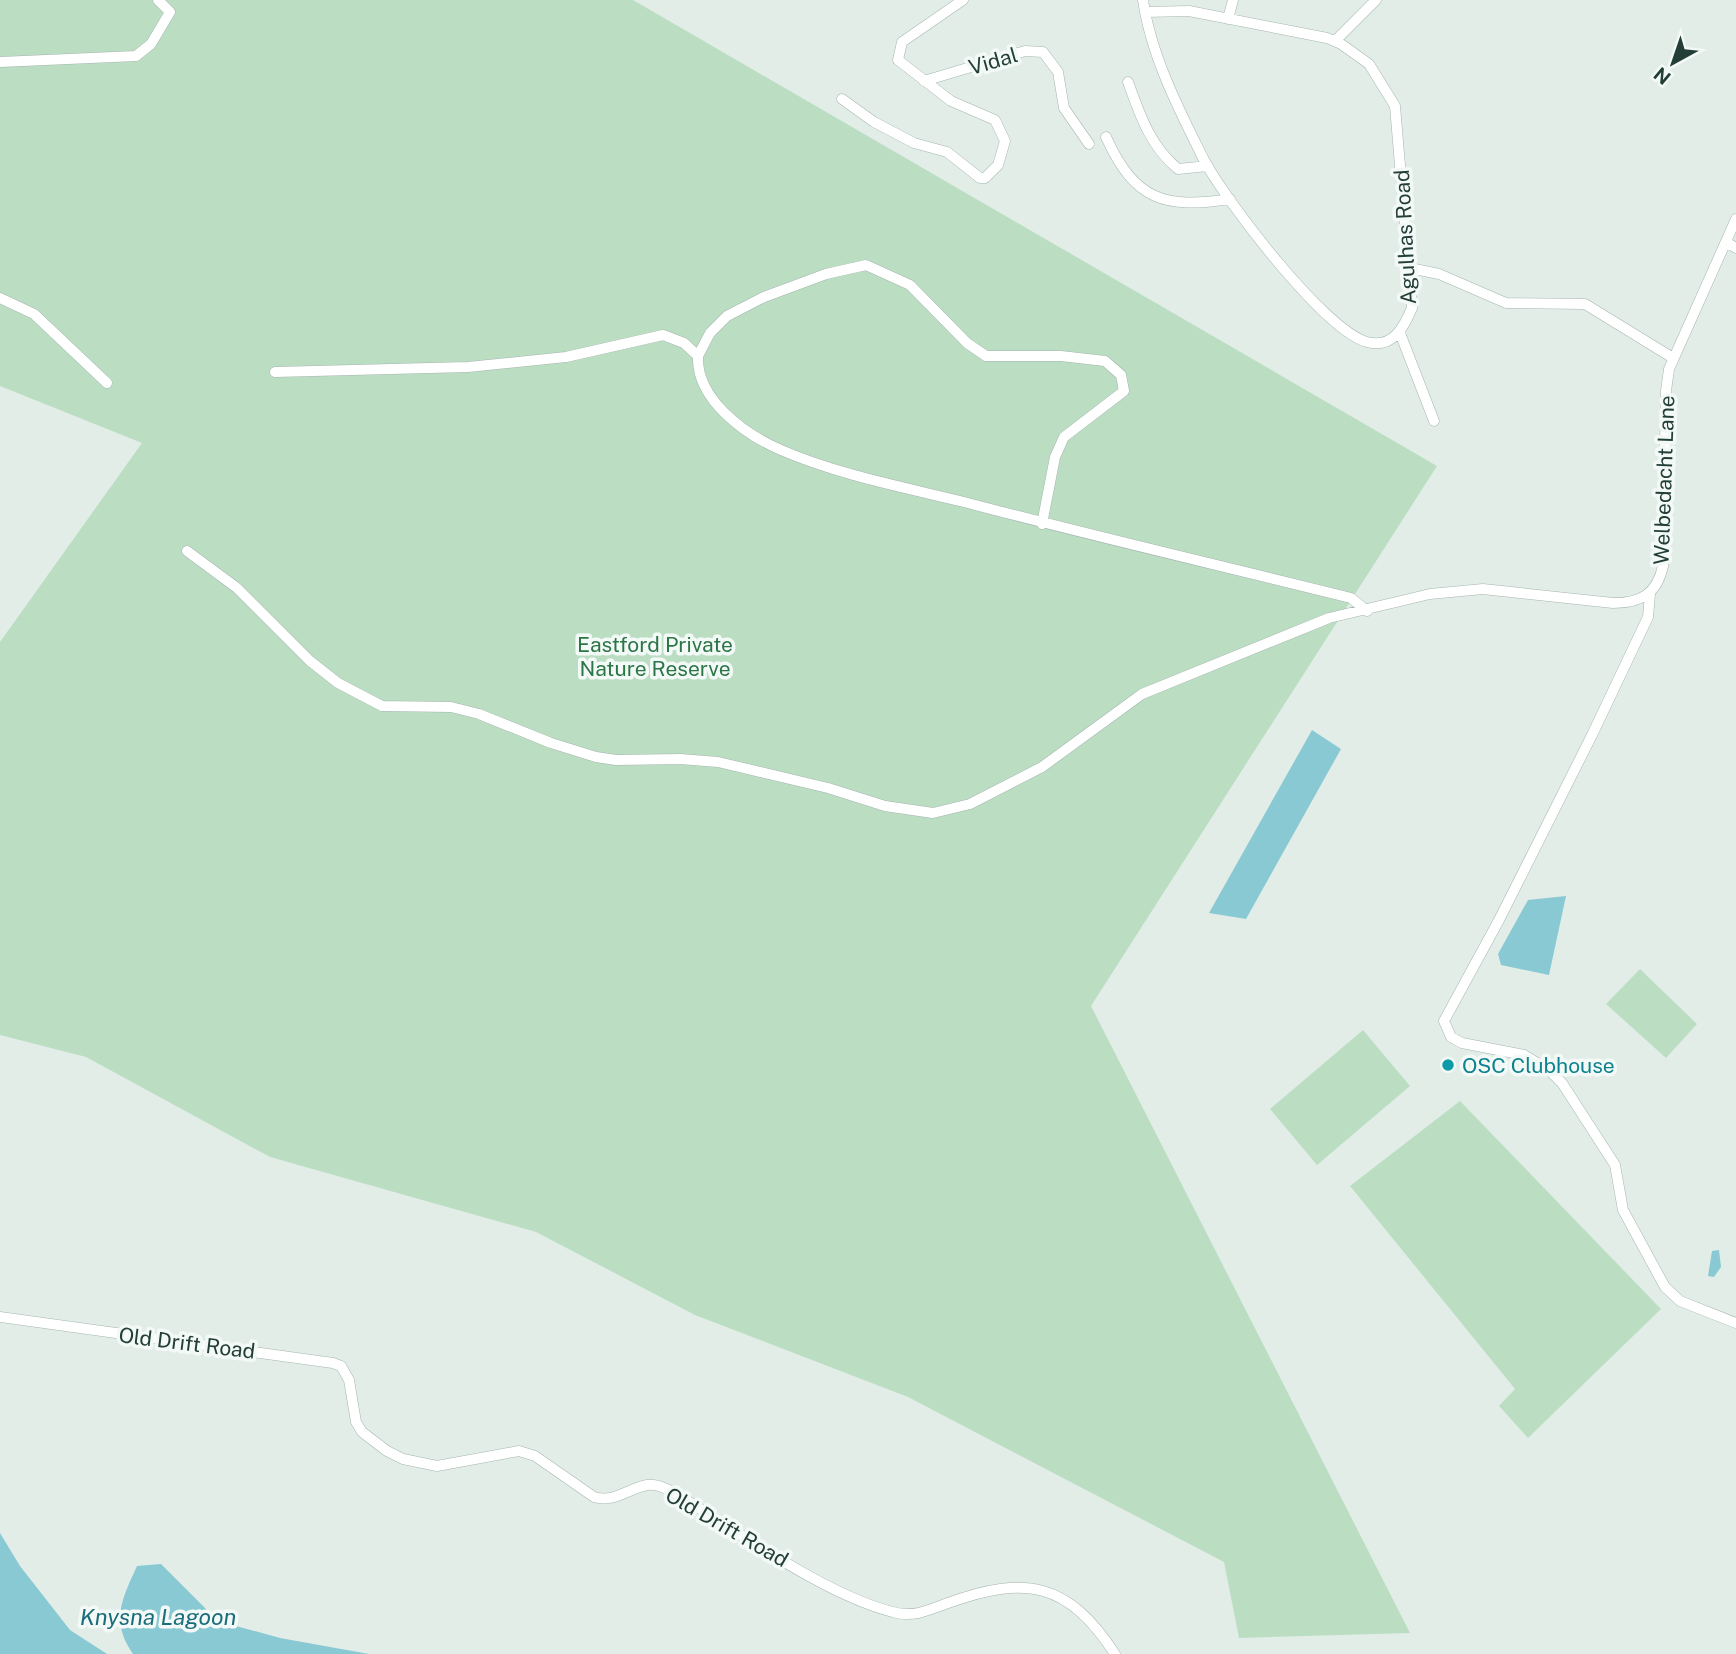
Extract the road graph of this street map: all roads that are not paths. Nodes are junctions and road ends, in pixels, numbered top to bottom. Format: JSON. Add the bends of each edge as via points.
{"nodes":[{"id":1,"x":158,"y":0,"type":"edge"},
{"id":2,"x":963,"y":0,"type":"edge"},
{"id":3,"x":1143,"y":0,"type":"edge"},
{"id":4,"x":1233,"y":0,"type":"edge"},
{"id":5,"x":1370,"y":2,"type":"edge"},
{"id":6,"x":1144,"y":12,"type":"junction"},
{"id":7,"x":1228,"y":19,"type":"junction"},
{"id":8,"x":1335,"y":41,"type":"junction"},
{"id":9,"x":0,"y":62,"type":"edge"},
{"id":10,"x":924,"y":80,"type":"junction"},
{"id":11,"x":1128,"y":82,"type":"dead end"},
{"id":12,"x":842,"y":99,"type":"dead end"},
{"id":13,"x":1106,"y":137,"type":"dead end"},
{"id":14,"x":1089,"y":144,"type":"dead end"},
{"id":15,"x":1208,"y":166,"type":"junction"},
{"id":16,"x":1230,"y":199,"type":"junction"},
{"id":17,"x":1736,"y":219,"type":"edge"},
{"id":18,"x":1726,"y":242,"type":"junction"},
{"id":19,"x":1736,"y":248,"type":"edge"},
{"id":20,"x":1410,"y":268,"type":"junction"},
{"id":21,"x":0,"y":298,"type":"edge"},
{"id":22,"x":1400,"y":333,"type":"junction"},
{"id":23,"x":698,"y":356,"type":"junction"},
{"id":24,"x":1673,"y":358,"type":"junction"},
{"id":25,"x":275,"y":372,"type":"dead end"},
{"id":26,"x":107,"y":383,"type":"dead end"},
{"id":27,"x":1434,"y":421,"type":"dead end"},
{"id":28,"x":1042,"y":524,"type":"junction"},
{"id":29,"x":187,"y":551,"type":"dead end"},
{"id":30,"x":1650,"y":594,"type":"junction"},
{"id":31,"x":1367,"y":611,"type":"junction"},
{"id":32,"x":0,"y":1317,"type":"edge"},
{"id":33,"x":1736,"y":1323,"type":"edge"},
{"id":34,"x":1115,"y":1654,"type":"edge"}],
"edges":[{"from":1,"to":9,"type":"street","via":[[170,12],[151,44],[136,56]]},
{"from":2,"to":10,"type":"street","via":[[902,42],[898,60]]},
{"from":3,"to":6,"type":"street","name":"Agulhas Road"},
{"from":4,"to":7,"type":"street"},
{"from":5,"to":8,"type":"street"},
{"from":6,"to":7,"type":"street","name":"Agulhas Road","via":[[1189,12]]},
{"from":6,"to":15,"type":"street","name":"Agulhas Road","via":[[1154,51]]},
{"from":7,"to":8,"type":"street","name":"Agulhas Road"},
{"from":8,"to":20,"type":"street","name":"Agulhas Road","via":[[1369,64],[1395,106]]},
{"from":10,"to":12,"type":"street","via":[[951,101],[995,120],[1005,141],[998,165],[985,178],[947,152],[906,139]]},
{"from":10,"to":14,"type":"street","name":"Vidal","via":[[1025,51],[1043,52],[1058,72],[1064,108]]},
{"from":11,"to":15,"type":"street","via":[[1143,124],[1166,159],[1178,169]]},
{"from":13,"to":16,"type":"street","via":[[1116,160],[1163,200],[1193,205]]},
{"from":15,"to":16,"type":"street","name":"Agulhas Road"},
{"from":16,"to":22,"type":"street","name":"Agulhas Road","via":[[1307,296],[1347,332],[1368,343],[1392,340]]},
{"from":17,"to":18,"type":"street","name":"Welbedacht Lane"},
{"from":18,"to":19,"type":"street"},
{"from":18,"to":24,"type":"street","name":"Welbedacht Lane"},
{"from":20,"to":22,"type":"street","name":"Agulhas Road","via":[[1412,308]]},
{"from":20,"to":24,"type":"street","via":[[1439,274],[1506,303],[1585,304]]},
{"from":21,"to":26,"type":"street","via":[[34,314]]},
{"from":22,"to":27,"type":"street"},
{"from":23,"to":25,"type":"street","via":[[684,343],[663,335],[566,357],[468,367]]},
{"from":23,"to":28,"type":"street","via":[[698,376],[706,391],[737,423],[779,449],[849,473]]},
{"from":23,"to":28,"type":"street","via":[[710,333],[727,316],[814,279],[866,265],[909,285],[986,356],[1104,361],[1121,375],[1124,391],[1064,437],[1055,457]]},
{"from":24,"to":30,"type":"street","name":"Welbedacht Lane","via":[[1666,391],[1662,566]]},
{"from":28,"to":31,"type":"street","via":[[1351,598]]},
{"from":29,"to":31,"type":"street","name":"Welbedacht Lane","via":[[237,588],[310,662],[382,706],[452,707],[596,757],[718,762],[885,806],[933,813],[970,804],[1042,767],[1143,694],[1329,618]]},
{"from":30,"to":31,"type":"street","name":"Welbedacht Lane","via":[[1637,601],[1614,603],[1483,589],[1423,596]]},
{"from":30,"to":33,"type":"street","via":[[1648,617],[1592,736],[1444,1021],[1451,1037],[1462,1043],[1524,1055],[1562,1083],[1615,1165],[1623,1210],[1665,1287],[1680,1301]]},
{"from":32,"to":34,"type":"street","name":"Old Drift Road","via":[[333,1363],[341,1366],[349,1380],[362,1432],[404,1460],[437,1466],[519,1451],[535,1456],[604,1500],[658,1486],[855,1600],[898,1614],[915,1615],[998,1588],[1037,1587],[1069,1602]]}]}
